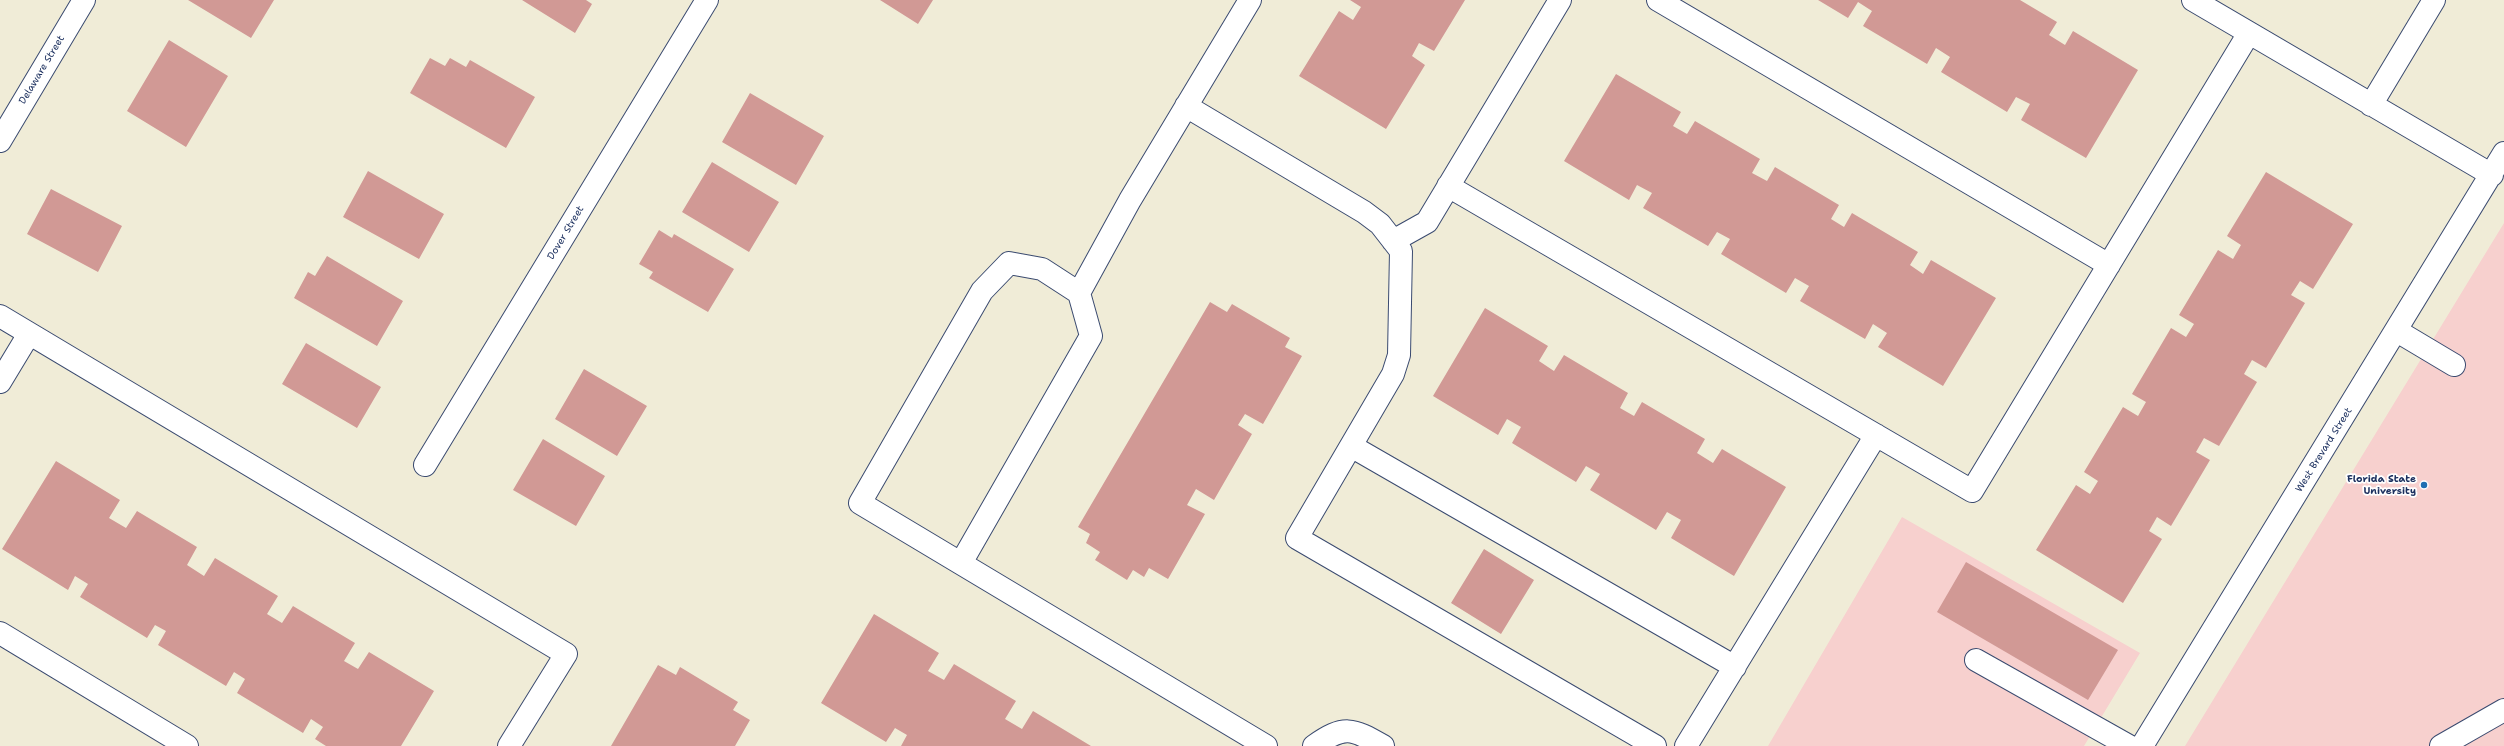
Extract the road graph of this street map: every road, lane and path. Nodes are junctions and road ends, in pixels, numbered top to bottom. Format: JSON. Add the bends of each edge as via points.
{"nodes":[{"id":1,"x":84,"y":0,"type":"edge"},
{"id":2,"x":707,"y":0,"type":"edge"},
{"id":3,"x":1250,"y":0,"type":"edge"},
{"id":4,"x":1560,"y":0,"type":"edge"},
{"id":5,"x":1658,"y":0,"type":"edge"},
{"id":6,"x":2193,"y":0,"type":"edge"},
{"id":7,"x":2434,"y":0,"type":"edge"},
{"id":8,"x":2249,"y":33,"type":"junction"},
{"id":9,"x":2371,"y":105,"type":"junction"},
{"id":10,"x":1186,"y":106,"type":"junction"},
{"id":11,"x":0,"y":140,"type":"edge"},
{"id":12,"x":2504,"y":153,"type":"edge"},
{"id":13,"x":2492,"y":175,"type":"junction"},
{"id":14,"x":1448,"y":186,"type":"junction"},
{"id":15,"x":1393,"y":241,"type":"junction"},
{"id":16,"x":2109,"y":265,"type":"junction"},
{"id":17,"x":1079,"y":293,"type":"junction"},
{"id":18,"x":0,"y":316,"type":"edge"},
{"id":19,"x":2397,"y":331,"type":"junction"},
{"id":20,"x":29,"y":334,"type":"junction"},
{"id":21,"x":2454,"y":365,"type":"dead end"},
{"id":22,"x":0,"y":382,"type":"edge"},
{"id":23,"x":1876,"y":435,"type":"junction"},
{"id":24,"x":1351,"y":446,"type":"junction"},
{"id":25,"x":425,"y":465,"type":"dead end"},
{"id":26,"x":961,"y":563,"type":"junction"},
{"id":27,"x":0,"y":633,"type":"edge"},
{"id":28,"x":1976,"y":660,"type":"dead end"},
{"id":29,"x":1735,"y":667,"type":"junction"},
{"id":30,"x":2504,"y":710,"type":"edge"},
{"id":31,"x":187,"y":746,"type":"edge"},
{"id":32,"x":509,"y":746,"type":"edge"},
{"id":33,"x":1266,"y":746,"type":"edge"},
{"id":34,"x":1314,"y":746,"type":"edge"},
{"id":35,"x":1382,"y":746,"type":"edge"},
{"id":36,"x":1655,"y":746,"type":"edge"},
{"id":37,"x":1686,"y":746,"type":"edge"},
{"id":38,"x":2129,"y":746,"type":"edge"},
{"id":39,"x":2142,"y":746,"type":"edge"},
{"id":40,"x":2441,"y":746,"type":"edge"}],
"edges":[{"from":1,"to":11,"type":"street","name":"Delaware Street"},
{"from":2,"to":25,"type":"street","name":"Dover Street"},
{"from":3,"to":10,"type":"street"},
{"from":4,"to":14,"type":"street"},
{"from":5,"to":16,"type":"street"},
{"from":6,"to":8,"type":"street"},
{"from":7,"to":9,"type":"street"},
{"from":8,"to":9,"type":"street"},
{"from":8,"to":16,"type":"street"},
{"from":9,"to":13,"type":"street"},
{"from":10,"to":15,"type":"street","via":[[1364,212],[1380,224]]},
{"from":10,"to":17,"type":"street"},
{"from":12,"to":13,"type":"street","name":"West Brevard Street"},
{"from":13,"to":19,"type":"street","name":"West Brevard Street"},
{"from":14,"to":15,"type":"street","via":[[1427,222]]},
{"from":14,"to":23,"type":"street"},
{"from":15,"to":24,"type":"street","via":[[1401,251],[1399,355],[1393,374]]},
{"from":16,"to":23,"type":"street","via":[[1972,491]]},
{"from":17,"to":26,"type":"street","via":[[1091,336]]},
{"from":17,"to":26,"type":"street","via":[[1042,269],[1009,263],[982,291],[860,503]]},
{"from":18,"to":20,"type":"street"},
{"from":19,"to":21,"type":"street"},
{"from":19,"to":39,"type":"street","name":"West Brevard Street"},
{"from":20,"to":22,"type":"street"},
{"from":20,"to":32,"type":"street","via":[[566,654]]},
{"from":23,"to":29,"type":"street"},
{"from":24,"to":29,"type":"street"},
{"from":24,"to":36,"type":"street","via":[[1297,538]]},
{"from":26,"to":33,"type":"street"},
{"from":27,"to":31,"type":"street"},
{"from":28,"to":38,"type":"street"},
{"from":29,"to":37,"type":"street"},
{"from":30,"to":40,"type":"street"},
{"from":34,"to":35,"type":"street","via":[[1332,733],[1357,731]]}]}
